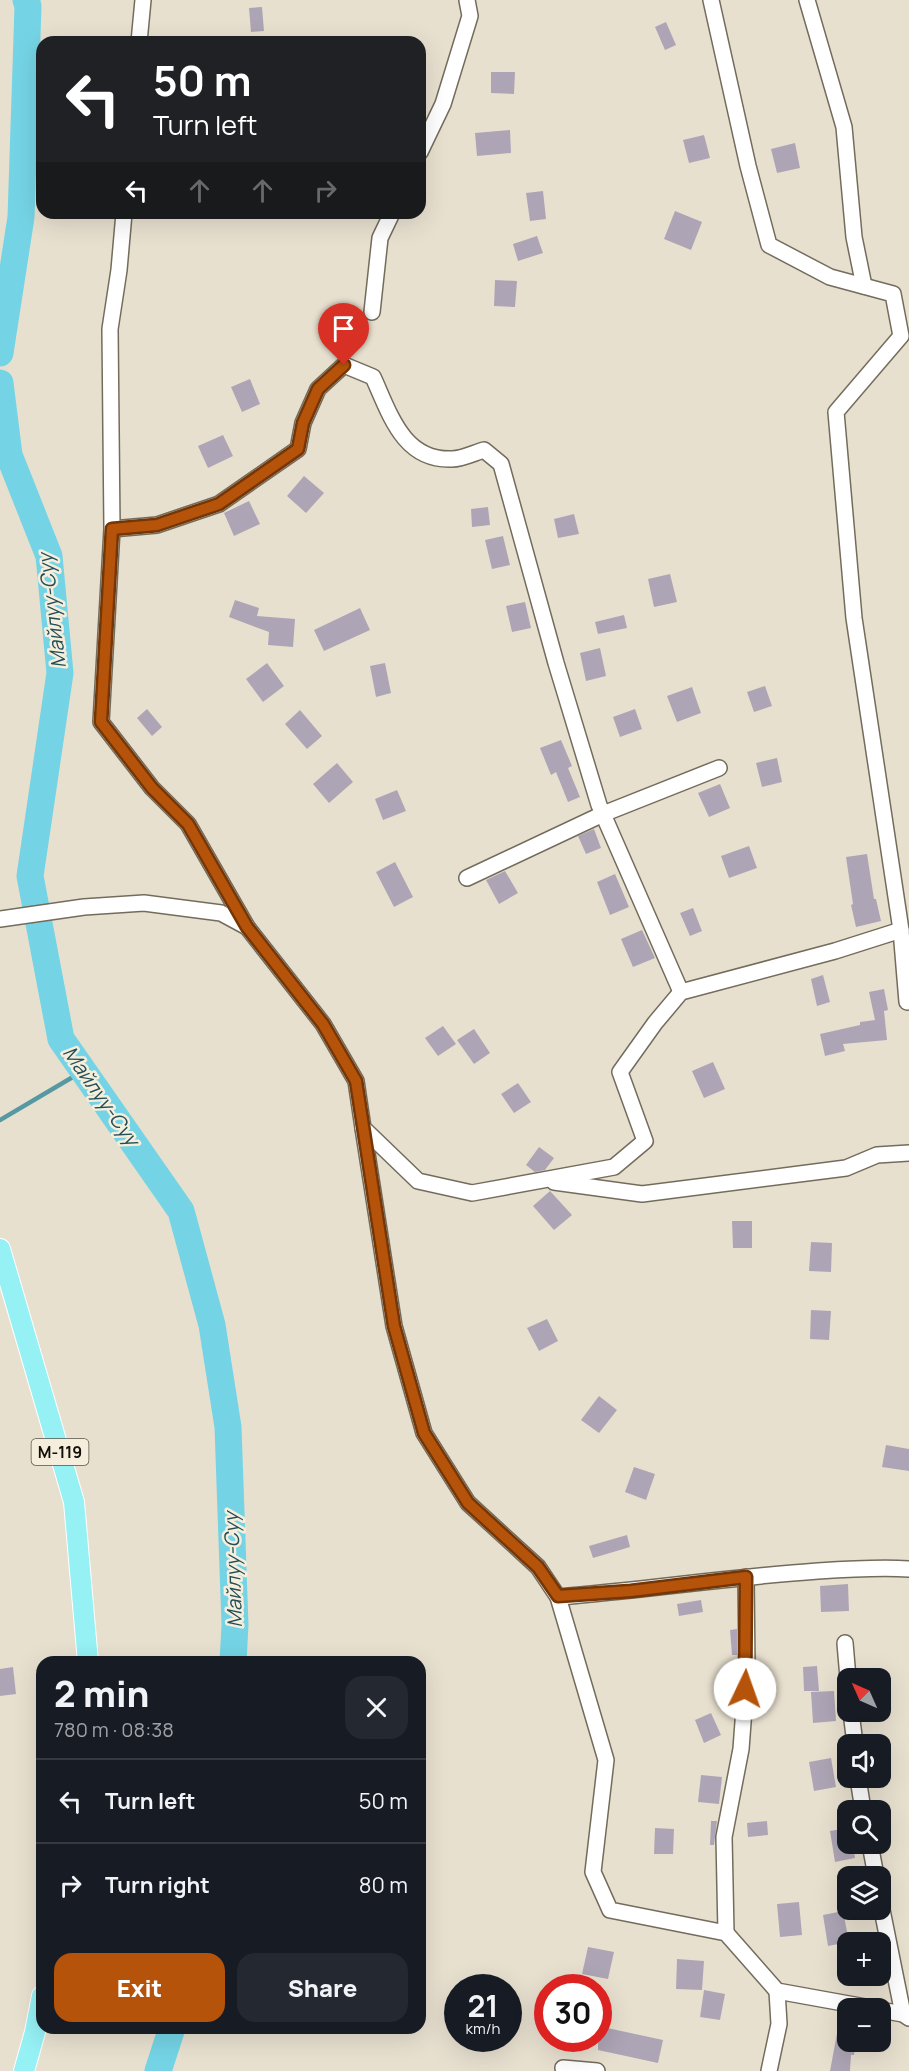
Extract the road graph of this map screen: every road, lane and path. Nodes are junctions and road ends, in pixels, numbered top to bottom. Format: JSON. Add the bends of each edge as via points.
{"nodes":[{"id":1,"x":143,"y":0,"type":"edge"},
{"id":2,"x":466,"y":0,"type":"edge"},
{"id":3,"x":711,"y":0,"type":"edge"},
{"id":4,"x":807,"y":0,"type":"edge"},
{"id":5,"x":140,"y":36,"type":"edge"},
{"id":6,"x":426,"y":139,"type":"edge"},
{"id":7,"x":123,"y":219,"type":"edge"},
{"id":8,"x":389,"y":219,"type":"edge"},
{"id":9,"x":864,"y":286,"type":"junction"},
{"id":10,"x":372,"y":312,"type":"dead end"},
{"id":11,"x":112,"y":529,"type":"junction"},
{"id":12,"x":719,"y":768,"type":"dead end"},
{"id":13,"x":603,"y":814,"type":"junction"},
{"id":14,"x":467,"y":878,"type":"dead end"},
{"id":15,"x":6,"y":917,"type":"edge"},
{"id":16,"x":247,"y":927,"type":"junction"},
{"id":17,"x":901,"y":930,"type":"junction"},
{"id":18,"x":681,"y":992,"type":"junction"},
{"id":19,"x":907,"y":1002,"type":"dead end"},
{"id":20,"x":363,"y":1128,"type":"junction"},
{"id":21,"x":909,"y":1153,"type":"edge"},
{"id":22,"x":538,"y":1180,"type":"junction"},
{"id":23,"x":0,"y":1249,"type":"edge"},
{"id":24,"x":909,"y":1569,"type":"edge"},
{"id":25,"x":746,"y":1577,"type":"junction"},
{"id":26,"x":558,"y":1596,"type":"junction"},
{"id":27,"x":845,"y":1643,"type":"dead end"},
{"id":28,"x":87,"y":1656,"type":"edge"},
{"id":29,"x":847,"y":1668,"type":"edge"},
{"id":30,"x":884,"y":1920,"type":"edge"},
{"id":31,"x":726,"y":1933,"type":"junction"},
{"id":32,"x":777,"y":1991,"type":"junction"},
{"id":33,"x":837,"y":2002,"type":"edge"},
{"id":34,"x":891,"y":2013,"type":"edge"},
{"id":35,"x":906,"y":2016,"type":"edge"},
{"id":36,"x":36,"y":2027,"type":"edge"},
{"id":37,"x":563,"y":2068,"type":"dead end"},
{"id":38,"x":24,"y":2071,"type":"edge"},
{"id":39,"x":597,"y":2071,"type":"edge"},
{"id":40,"x":769,"y":2071,"type":"edge"}],
"edges":[{"from":1,"to":5,"type":"street"},
{"from":2,"to":6,"type":"street","via":[[470,16],[443,104]]},
{"from":3,"to":9,"type":"street","via":[[769,245],[830,277]]},
{"from":4,"to":9,"type":"street","via":[[844,128],[854,237]]},
{"from":7,"to":11,"type":"street","via":[[110,329]]},
{"from":8,"to":10,"type":"street","via":[[380,238]]},
{"from":9,"to":17,"type":"street","via":[[893,294],[901,336],[836,412],[854,618]]},
{"from":11,"to":13,"type":"street","via":[[157,525],[219,504],[298,449],[303,423],[318,389],[344,365],[373,377],[398,432],[423,454],[453,459],[484,450],[501,464]]},
{"from":11,"to":16,"type":"street","via":[[101,722],[152,788],[188,824]]},
{"from":12,"to":13,"type":"street"},
{"from":13,"to":14,"type":"street"},
{"from":13,"to":18,"type":"street"},
{"from":15,"to":16,"type":"street","via":[[144,903],[220,913]]},
{"from":16,"to":20,"type":"street","via":[[323,1024],[356,1081]]},
{"from":17,"to":18,"type":"street"},
{"from":17,"to":19,"type":"street"},
{"from":18,"to":22,"type":"street","via":[[620,1072],[645,1141],[614,1167]]},
{"from":20,"to":22,"type":"street","via":[[418,1181],[472,1193]]},
{"from":20,"to":26,"type":"street","via":[[394,1326],[424,1433],[468,1503],[538,1567]]},
{"from":21,"to":22,"type":"street","via":[[877,1155],[846,1168],[642,1194]]},
{"from":23,"to":28,"type":"main road","number":"М-119","via":[[74,1502]]},
{"from":24,"to":25,"type":"street","via":[[885,1567]]},
{"from":25,"to":26,"type":"street"},
{"from":25,"to":31,"type":"street","via":[[747,1669],[741,1749],[724,1837]]},
{"from":26,"to":31,"type":"street","via":[[606,1760],[593,1872],[610,1911]]},
{"from":27,"to":29,"type":"street"},
{"from":30,"to":35,"type":"street"},
{"from":31,"to":32,"type":"street"},
{"from":32,"to":33,"type":"street"},
{"from":32,"to":40,"type":"street","via":[[779,2024]]},
{"from":34,"to":35,"type":"street"},
{"from":36,"to":38,"type":"main road"},
{"from":37,"to":39,"type":"street"}]}
